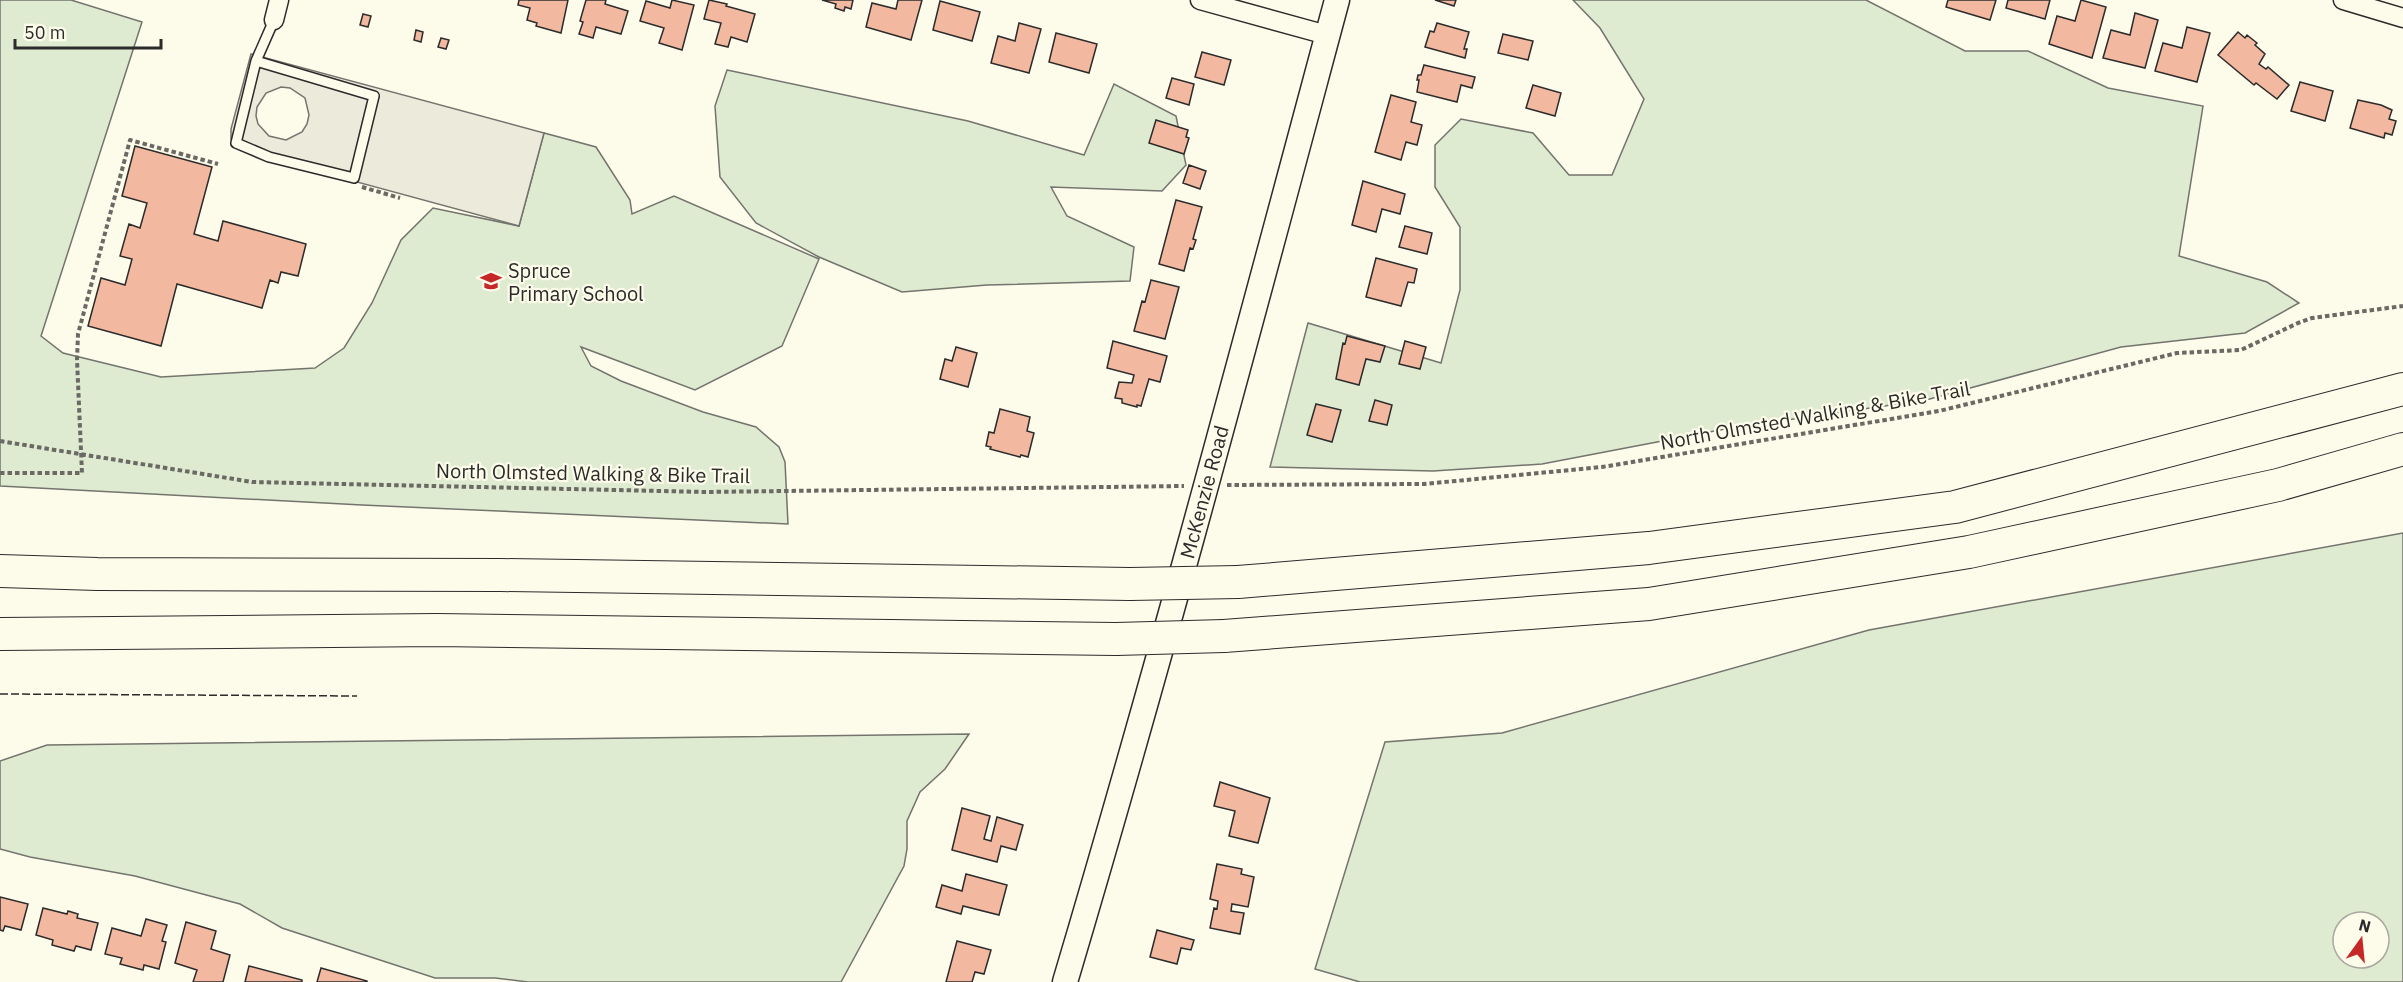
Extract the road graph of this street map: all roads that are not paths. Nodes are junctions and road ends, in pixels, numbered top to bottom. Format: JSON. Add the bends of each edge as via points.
{"nodes":[{"id":1,"x":279,"y":0,"type":"edge"},
{"id":2,"x":1200,"y":0,"type":"edge"},
{"id":3,"x":1337,"y":0,"type":"edge"},
{"id":4,"x":2343,"y":0,"type":"edge"},
{"id":5,"x":2373,"y":4,"type":"edge"},
{"id":6,"x":2403,"y":18,"type":"edge"},
{"id":7,"x":274,"y":20,"type":"joint"},
{"id":8,"x":1327,"y":35,"type":"junction"},
{"id":9,"x":256,"y":61,"type":"junction"},
{"id":10,"x":2403,"y":389,"type":"edge"},
{"id":11,"x":2403,"y":449,"type":"edge"},
{"id":12,"x":0,"y":565,"type":"edge"},
{"id":13,"x":0,"y":571,"type":"edge"},
{"id":14,"x":35,"y":571,"type":"junction"},
{"id":15,"x":0,"y":634,"type":"edge"},
{"id":16,"x":1065,"y":982,"type":"edge"}],
"edges":[{"from":1,"to":7,"type":"street"},
{"from":2,"to":8,"type":"street"},
{"from":3,"to":8,"type":"street","name":"McKenzie Road"},
{"from":4,"to":5,"type":"street"},
{"from":5,"to":6,"type":"street"},
{"from":7,"to":9,"type":"lane"},
{"from":8,"to":16,"type":"street","name":"McKenzie Road","via":[[1197,520]]},
{"from":9,"to":9,"type":"lane","via":[[236,143],[269,157],[354,178],[374,96]]},
{"from":10,"to":14,"type":"highway","bridge":true,"via":[[1955,507],[1649,548],[1238,582]]},
{"from":11,"to":15,"type":"highway","bridge":true,"via":[[2278,485],[1969,552],[1684,598],[1224,636],[1116,639],[437,630]]},
{"from":12,"to":14,"type":"highway"},
{"from":13,"to":14,"type":"highway"}]}
